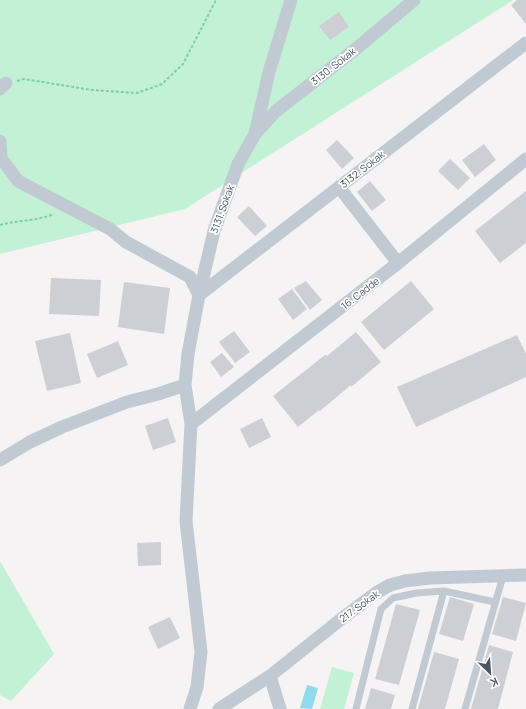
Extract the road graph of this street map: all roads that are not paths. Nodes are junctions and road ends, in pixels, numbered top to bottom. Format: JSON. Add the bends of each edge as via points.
{"nodes":[{"id":1,"x":291,"y":0,"type":"edge"},
{"id":2,"x":414,"y":0,"type":"edge"},
{"id":3,"x":526,"y":43,"type":"edge"},
{"id":4,"x":255,"y":134,"type":"junction"},
{"id":5,"x":0,"y":141,"type":"edge"},
{"id":6,"x":0,"y":159,"type":"edge"},
{"id":7,"x":526,"y":159,"type":"edge"},
{"id":8,"x":339,"y":187,"type":"junction"},
{"id":9,"x":398,"y":263,"type":"junction"},
{"id":10,"x":199,"y":295,"type":"junction"},
{"id":11,"x":185,"y":385,"type":"junction"},
{"id":12,"x":191,"y":424,"type":"junction"},
{"id":13,"x":0,"y":460,"type":"edge"},
{"id":14,"x":526,"y":575,"type":"edge"},
{"id":15,"x":503,"y":576,"type":"junction"},
{"id":16,"x":444,"y":591,"type":"junction"},
{"id":17,"x":495,"y":602,"type":"junction"},
{"id":18,"x":270,"y":676,"type":"junction"},
{"id":19,"x":190,"y":709,"type":"edge"},
{"id":20,"x":219,"y":709,"type":"edge"},
{"id":21,"x":280,"y":709,"type":"edge"},
{"id":22,"x":356,"y":709,"type":"edge"},
{"id":23,"x":412,"y":709,"type":"edge"},
{"id":24,"x":465,"y":709,"type":"edge"}],
"edges":[{"from":1,"to":4,"type":"street","name":"3131. Sokak","via":[[269,72]]},
{"from":2,"to":4,"type":"street","name":"3130. Sokak","via":[[276,111]]},
{"from":3,"to":8,"type":"street","name":"3132. Sokak"},
{"from":4,"to":10,"type":"street","name":"3131. Sokak","via":[[238,164],[214,231]]},
{"from":5,"to":6,"type":"street"},
{"from":6,"to":10,"type":"street","via":[[18,181],[110,229],[126,242],[190,276]]},
{"from":7,"to":9,"type":"street","name":"16. Cadde"},
{"from":8,"to":9,"type":"street"},
{"from":8,"to":10,"type":"street","name":"3132. Sokak"},
{"from":9,"to":12,"type":"street","name":"16. Cadde"},
{"from":10,"to":11,"type":"street","name":"3131. Sokak"},
{"from":11,"to":12,"type":"street","name":"3131. Sokak"},
{"from":11,"to":13,"type":"street","via":[[127,402],[69,424],[30,442]]},
{"from":12,"to":19,"type":"street","name":"3131. Sokak","via":[[186,521],[201,652],[197,687]]},
{"from":14,"to":15,"type":"street","name":"217. Sokak"},
{"from":15,"to":17,"type":"lane"},
{"from":15,"to":18,"type":"street","name":"217. Sokak","via":[[430,578],[390,585],[345,616]]},
{"from":16,"to":17,"type":"lane"},
{"from":16,"to":22,"type":"lane","via":[[393,598],[381,609]]},
{"from":16,"to":23,"type":"lane"},
{"from":17,"to":24,"type":"lane"},
{"from":18,"to":20,"type":"street","name":"217. Sokak"},
{"from":18,"to":21,"type":"street"}]}
